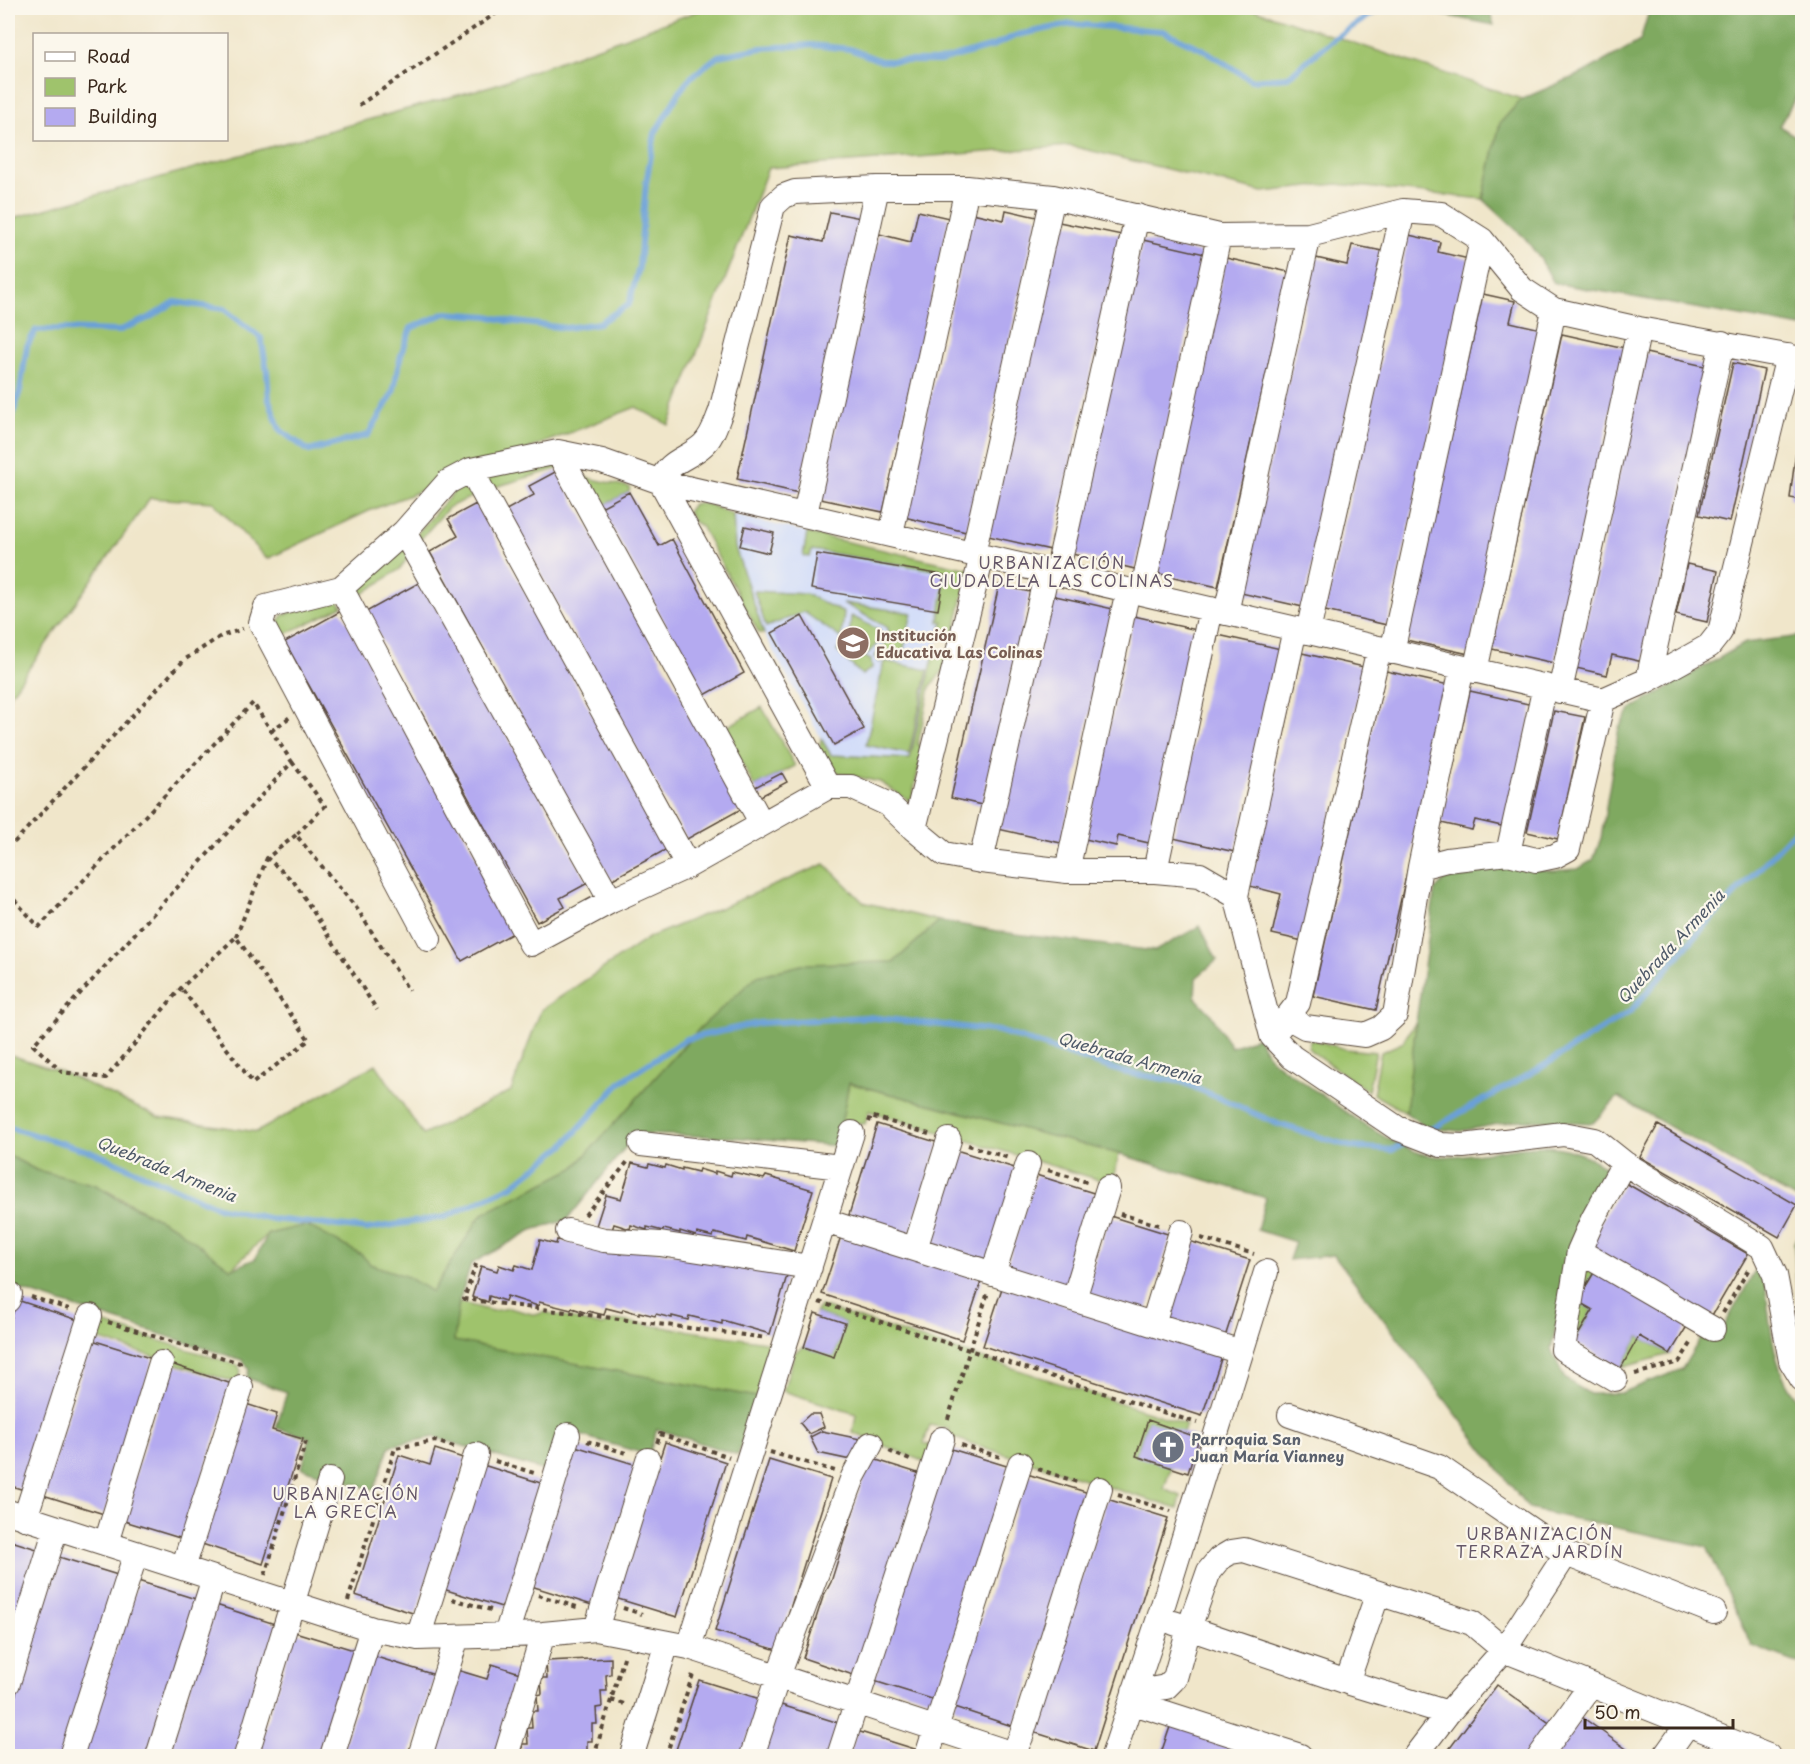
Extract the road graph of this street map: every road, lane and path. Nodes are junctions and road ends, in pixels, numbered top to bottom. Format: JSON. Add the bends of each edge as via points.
{"nodes":[{"id":1,"x":504,"y":8,"type":"edge"},
{"id":2,"x":359,"y":105,"type":"dead end"},
{"id":3,"x":877,"y":188,"type":"junction"},
{"id":4,"x":967,"y":188,"type":"junction"},
{"id":5,"x":1053,"y":197,"type":"junction"},
{"id":6,"x":1403,"y":212,"type":"junction"},
{"id":7,"x":1137,"y":216,"type":"junction"},
{"id":8,"x":1310,"y":235,"type":"junction"},
{"id":9,"x":1219,"y":236,"type":"junction"},
{"id":10,"x":1482,"y":240,"type":"junction"},
{"id":11,"x":1554,"y":310,"type":"junction"},
{"id":12,"x":1639,"y":329,"type":"junction"},
{"id":13,"x":1722,"y":343,"type":"junction"},
{"id":14,"x":1795,"y":357,"type":"edge"},
{"id":15,"x":558,"y":452,"type":"junction"},
{"id":16,"x":471,"y":470,"type":"junction"},
{"id":17,"x":661,"y":482,"type":"junction"},
{"id":18,"x":805,"y":514,"type":"junction"},
{"id":19,"x":404,"y":532,"type":"junction"},
{"id":20,"x":891,"y":534,"type":"junction"},
{"id":21,"x":977,"y":555,"type":"junction"},
{"id":22,"x":1052,"y":572,"type":"junction"},
{"id":23,"x":341,"y":588,"type":"junction"},
{"id":24,"x":1135,"y":592,"type":"junction"},
{"id":25,"x":1219,"y":611,"type":"junction"},
{"id":26,"x":261,"y":623,"type":"junction"},
{"id":27,"x":1302,"y":630,"type":"junction"},
{"id":28,"x":1385,"y":650,"type":"junction"},
{"id":29,"x":1469,"y":670,"type":"junction"},
{"id":30,"x":1648,"y":680,"type":"junction"},
{"id":31,"x":1553,"y":688,"type":"junction"},
{"id":32,"x":1603,"y":700,"type":"junction"},
{"id":33,"x":292,"y":762,"type":"junction"},
{"id":34,"x":828,"y":787,"type":"junction"},
{"id":35,"x":762,"y":825,"type":"junction"},
{"id":36,"x":914,"y":829,"type":"junction"},
{"id":37,"x":296,"y":835,"type":"junction"},
{"id":38,"x":8,"y":849,"type":"edge"},
{"id":39,"x":1508,"y":854,"type":"junction"},
{"id":40,"x":267,"y":858,"type":"junction"},
{"id":41,"x":981,"y":861,"type":"junction"},
{"id":42,"x":688,"y":866,"type":"junction"},
{"id":43,"x":1420,"y":867,"type":"junction"},
{"id":44,"x":1066,"y":871,"type":"junction"},
{"id":45,"x":1155,"y":871,"type":"junction"},
{"id":46,"x":8,"y":893,"type":"edge"},
{"id":47,"x":1236,"y":896,"type":"junction"},
{"id":48,"x":611,"y":901,"type":"junction"},
{"id":49,"x":236,"y":937,"type":"junction"},
{"id":50,"x":429,"y":939,"type":"dead end"},
{"id":51,"x":181,"y":988,"type":"junction"},
{"id":52,"x":409,"y":991,"type":"dead end"},
{"id":53,"x":377,"y":1010,"type":"dead end"},
{"id":54,"x":1287,"y":1017,"type":"junction"},
{"id":55,"x":1272,"y":1036,"type":"junction"},
{"id":56,"x":852,"y":1133,"type":"joint"},
{"id":57,"x":949,"y":1140,"type":"junction"},
{"id":58,"x":641,"y":1144,"type":"joint"},
{"id":59,"x":1624,"y":1163,"type":"junction"},
{"id":60,"x":1028,"y":1164,"type":"junction"},
{"id":61,"x":841,"y":1167,"type":"junction"},
{"id":62,"x":1108,"y":1188,"type":"joint"},
{"id":63,"x":825,"y":1221,"type":"junction"},
{"id":64,"x":570,"y":1232,"type":"joint"},
{"id":65,"x":1180,"y":1232,"type":"dead end"},
{"id":66,"x":1762,"y":1247,"type":"junction"},
{"id":67,"x":915,"y":1249,"type":"junction"},
{"id":68,"x":1579,"y":1251,"type":"junction"},
{"id":69,"x":476,"y":1264,"type":"dead end"},
{"id":70,"x":810,"y":1267,"type":"junction"},
{"id":71,"x":1266,"y":1272,"type":"dead end"},
{"id":72,"x":993,"y":1274,"type":"junction"},
{"id":73,"x":9,"y":1297,"type":"edge"},
{"id":74,"x":801,"y":1297,"type":"junction"},
{"id":75,"x":1074,"y":1299,"type":"junction"},
{"id":76,"x":90,"y":1316,"type":"junction"},
{"id":77,"x":1153,"y":1324,"type":"junction"},
{"id":78,"x":1709,"y":1326,"type":"junction"},
{"id":79,"x":785,"y":1342,"type":"junction"},
{"id":80,"x":969,"y":1350,"type":"junction"},
{"id":81,"x":1241,"y":1352,"type":"junction"},
{"id":82,"x":161,"y":1363,"type":"dead end"},
{"id":83,"x":1803,"y":1378,"type":"edge"},
{"id":84,"x":1615,"y":1379,"type":"joint"},
{"id":85,"x":241,"y":1387,"type":"joint"},
{"id":86,"x":1290,"y":1415,"type":"dead end"},
{"id":87,"x":1217,"y":1429,"type":"junction"},
{"id":88,"x":568,"y":1435,"type":"dead end"},
{"id":89,"x":942,"y":1439,"type":"junction"},
{"id":90,"x":306,"y":1441,"type":"dead end"},
{"id":91,"x":871,"y":1444,"type":"joint"},
{"id":92,"x":752,"y":1447,"type":"junction"},
{"id":93,"x":394,"y":1448,"type":"dead end"},
{"id":94,"x":476,"y":1455,"type":"dead end"},
{"id":95,"x":648,"y":1460,"type":"dead end"},
{"id":96,"x":1020,"y":1464,"type":"junction"},
{"id":97,"x":933,"y":1469,"type":"junction"},
{"id":98,"x":853,"y":1477,"type":"junction"},
{"id":99,"x":330,"y":1480,"type":"dead end"},
{"id":100,"x":1100,"y":1489,"type":"junction"},
{"id":101,"x":16,"y":1515,"type":"edge"},
{"id":102,"x":1189,"y":1517,"type":"junction"},
{"id":103,"x":56,"y":1528,"type":"junction"},
{"id":104,"x":106,"y":1543,"type":"junction"},
{"id":105,"x":136,"y":1553,"type":"junction"},
{"id":106,"x":1566,"y":1554,"type":"junction"},
{"id":107,"x":183,"y":1568,"type":"junction"},
{"id":108,"x":214,"y":1578,"type":"junction"},
{"id":109,"x":520,"y":1590,"type":"junction"},
{"id":110,"x":259,"y":1592,"type":"junction"},
{"id":111,"x":432,"y":1593,"type":"junction"},
{"id":112,"x":1378,"y":1593,"type":"junction"},
{"id":113,"x":294,"y":1603,"type":"junction"},
{"id":114,"x":1714,"y":1612,"type":"dead end"},
{"id":115,"x":1159,"y":1618,"type":"junction"},
{"id":116,"x":342,"y":1619,"type":"junction"},
{"id":117,"x":598,"y":1622,"type":"junction"},
{"id":118,"x":509,"y":1626,"type":"junction"},
{"id":119,"x":1189,"y":1628,"type":"junction"},
{"id":120,"x":372,"y":1629,"type":"junction"},
{"id":121,"x":543,"y":1634,"type":"junction"},
{"id":122,"x":457,"y":1637,"type":"junction"},
{"id":123,"x":418,"y":1638,"type":"junction"},
{"id":124,"x":679,"y":1650,"type":"junction"},
{"id":125,"x":1504,"y":1650,"type":"junction"},
{"id":126,"x":778,"y":1676,"type":"junction"},
{"id":127,"x":1347,"y":1682,"type":"junction"},
{"id":128,"x":8,"y":1683,"type":"edge"},
{"id":129,"x":1591,"y":1685,"type":"junction"},
{"id":130,"x":1132,"y":1696,"type":"junction"},
{"id":131,"x":857,"y":1703,"type":"junction"},
{"id":132,"x":1448,"y":1713,"type":"junction"},
{"id":133,"x":1688,"y":1725,"type":"junction"},
{"id":134,"x":935,"y":1729,"type":"junction"},
{"id":135,"x":633,"y":1751,"type":"dead end"},
{"id":136,"x":71,"y":1756,"type":"edge"},
{"id":137,"x":158,"y":1756,"type":"edge"},
{"id":138,"x":246,"y":1756,"type":"edge"},
{"id":139,"x":332,"y":1756,"type":"edge"},
{"id":140,"x":420,"y":1756,"type":"edge"},
{"id":141,"x":506,"y":1756,"type":"edge"},
{"id":142,"x":594,"y":1756,"type":"edge"},
{"id":143,"x":666,"y":1756,"type":"edge"},
{"id":144,"x":752,"y":1756,"type":"edge"},
{"id":145,"x":839,"y":1756,"type":"edge"},
{"id":146,"x":927,"y":1756,"type":"edge"},
{"id":147,"x":1014,"y":1756,"type":"edge"},
{"id":148,"x":1113,"y":1756,"type":"edge"},
{"id":149,"x":1300,"y":1756,"type":"edge"},
{"id":150,"x":1415,"y":1756,"type":"edge"},
{"id":151,"x":1540,"y":1756,"type":"edge"},
{"id":152,"x":1665,"y":1756,"type":"edge"},
{"id":153,"x":1768,"y":1756,"type":"edge"}],
"edges":[{"from":1,"to":2,"type":"path"},
{"from":3,"to":4,"type":"street"},
{"from":3,"to":17,"type":"street","via":[[795,192],[773,206],[713,433],[702,446],[669,467]]},
{"from":3,"to":18,"type":"street"},
{"from":4,"to":5,"type":"street"},
{"from":4,"to":20,"type":"street"},
{"from":5,"to":7,"type":"street"},
{"from":5,"to":21,"type":"street"},
{"from":6,"to":8,"type":"street"},
{"from":6,"to":10,"type":"street","via":[[1442,214]]},
{"from":6,"to":27,"type":"street"},
{"from":7,"to":9,"type":"street"},
{"from":7,"to":22,"type":"street"},
{"from":8,"to":9,"type":"street"},
{"from":8,"to":25,"type":"street"},
{"from":9,"to":24,"type":"street"},
{"from":10,"to":11,"type":"street","via":[[1521,289]]},
{"from":10,"to":28,"type":"street"},
{"from":11,"to":12,"type":"street"},
{"from":11,"to":29,"type":"street"},
{"from":12,"to":13,"type":"street"},
{"from":12,"to":31,"type":"street"},
{"from":13,"to":14,"type":"street"},
{"from":13,"to":30,"type":"street"},
{"from":14,"to":30,"type":"street","via":[[1720,632],[1709,646]]},
{"from":15,"to":16,"type":"street"},
{"from":15,"to":17,"type":"street","via":[[602,461]]},
{"from":15,"to":35,"type":"street"},
{"from":16,"to":19,"type":"street","via":[[448,482]]},
{"from":16,"to":42,"type":"street"},
{"from":17,"to":18,"type":"street"},
{"from":17,"to":34,"type":"street"},
{"from":18,"to":20,"type":"street"},
{"from":19,"to":23,"type":"street"},
{"from":19,"to":48,"type":"street"},
{"from":20,"to":21,"type":"street"},
{"from":21,"to":22,"type":"street"},
{"from":21,"to":36,"type":"street"},
{"from":22,"to":24,"type":"street"},
{"from":22,"to":41,"type":"street"},
{"from":23,"to":26,"type":"street","via":[[266,607]]},
{"from":23,"to":48,"type":"street","via":[[531,944]]},
{"from":24,"to":25,"type":"street"},
{"from":24,"to":44,"type":"street"},
{"from":25,"to":27,"type":"street"},
{"from":25,"to":45,"type":"street"},
{"from":26,"to":38,"type":"path","via":[[221,636],[184,660]]},
{"from":26,"to":50,"type":"street"},
{"from":27,"to":28,"type":"street"},
{"from":27,"to":47,"type":"street"},
{"from":28,"to":29,"type":"street"},
{"from":28,"to":54,"type":"street","via":[[1298,1003]]},
{"from":29,"to":31,"type":"street"},
{"from":29,"to":43,"type":"street"},
{"from":30,"to":32,"type":"street"},
{"from":31,"to":32,"type":"street"},
{"from":31,"to":39,"type":"street"},
{"from":32,"to":39,"type":"street","via":[[1568,849],[1536,860]]},
{"from":33,"to":37,"type":"path","via":[[325,806]]},
{"from":33,"to":46,"type":"path","via":[[253,703],[39,927]]},
{"from":33,"to":51,"type":"path","via":[[33,1045],[62,1072],[106,1078]]},
{"from":34,"to":35,"type":"street"},
{"from":34,"to":36,"type":"street","via":[[851,787],[888,804]]},
{"from":35,"to":42,"type":"street"},
{"from":36,"to":41,"type":"street","via":[[944,854]]},
{"from":37,"to":40,"type":"path"},
{"from":37,"to":52,"type":"path","via":[[358,910]]},
{"from":39,"to":43,"type":"street"},
{"from":40,"to":49,"type":"path"},
{"from":40,"to":53,"type":"path","via":[[294,882]]},
{"from":41,"to":44,"type":"street"},
{"from":42,"to":48,"type":"street"},
{"from":43,"to":54,"type":"street","via":[[1395,1015],[1381,1028],[1365,1035],[1305,1027]]},
{"from":44,"to":45,"type":"street"},
{"from":45,"to":47,"type":"street","via":[[1200,875]]},
{"from":47,"to":55,"type":"street"},
{"from":49,"to":51,"type":"path"},
{"from":49,"to":51,"type":"path","via":[[309,1040],[254,1083]]},
{"from":54,"to":55,"type":"street"},
{"from":55,"to":59,"type":"street","via":[[1292,1057],[1397,1128],[1441,1145],[1563,1134],[1595,1140]]},
{"from":56,"to":57,"type":"path","via":[[867,1128],[871,1116]]},
{"from":56,"to":61,"type":"street"},
{"from":57,"to":60,"type":"path"},
{"from":57,"to":67,"type":"street"},
{"from":58,"to":61,"type":"street"},
{"from":58,"to":64,"type":"path"},
{"from":59,"to":66,"type":"street"},
{"from":59,"to":68,"type":"street"},
{"from":60,"to":62,"type":"path"},
{"from":60,"to":72,"type":"street"},
{"from":61,"to":63,"type":"street"},
{"from":62,"to":75,"type":"street"},
{"from":63,"to":67,"type":"street"},
{"from":63,"to":70,"type":"street"},
{"from":64,"to":70,"type":"street","via":[[604,1240],[660,1244]]},
{"from":65,"to":77,"type":"street"},
{"from":66,"to":78,"type":"path"},
{"from":66,"to":83,"type":"street","via":[[1775,1275],[1791,1361]]},
{"from":67,"to":72,"type":"street"},
{"from":68,"to":78,"type":"street"},
{"from":68,"to":84,"type":"street","via":[[1563,1349]]},
{"from":69,"to":79,"type":"path","via":[[464,1299],[758,1335]]},
{"from":70,"to":74,"type":"street"},
{"from":71,"to":81,"type":"street"},
{"from":72,"to":75,"type":"street"},
{"from":72,"to":80,"type":"path"},
{"from":73,"to":76,"type":"path","via":[[17,1293]]},
{"from":74,"to":79,"type":"street"},
{"from":74,"to":80,"type":"path"},
{"from":75,"to":77,"type":"street"},
{"from":76,"to":85,"type":"path","via":[[240,1363]]},
{"from":76,"to":101,"type":"street"},
{"from":77,"to":81,"type":"street"},
{"from":78,"to":84,"type":"path","via":[[1679,1362]]},
{"from":79,"to":92,"type":"street"},
{"from":80,"to":87,"type":"path"},
{"from":80,"to":89,"type":"path"},
{"from":81,"to":87,"type":"street"},
{"from":82,"to":104,"type":"street"},
{"from":85,"to":107,"type":"street"},
{"from":86,"to":106,"type":"street","via":[[1439,1467]]},
{"from":87,"to":102,"type":"street"},
{"from":88,"to":109,"type":"street"},
{"from":89,"to":96,"type":"path"},
{"from":89,"to":97,"type":"street"},
{"from":90,"to":110,"type":"path"},
{"from":91,"to":97,"type":"path"},
{"from":91,"to":98,"type":"street"},
{"from":92,"to":98,"type":"path"},
{"from":92,"to":124,"type":"street"},
{"from":93,"to":116,"type":"path"},
{"from":94,"to":111,"type":"street"},
{"from":95,"to":117,"type":"street"},
{"from":96,"to":100,"type":"path"},
{"from":96,"to":134,"type":"street"},
{"from":97,"to":131,"type":"street"},
{"from":98,"to":126,"type":"street"},
{"from":99,"to":113,"type":"street"},
{"from":100,"to":102,"type":"path"},
{"from":100,"to":147,"type":"street"},
{"from":101,"to":103,"type":"street"},
{"from":102,"to":115,"type":"street"},
{"from":103,"to":104,"type":"street"},
{"from":103,"to":128,"type":"street"},
{"from":104,"to":105,"type":"street"},
{"from":105,"to":107,"type":"street"},
{"from":105,"to":136,"type":"street"},
{"from":106,"to":114,"type":"street"},
{"from":106,"to":125,"type":"street"},
{"from":107,"to":108,"type":"street"},
{"from":108,"to":110,"type":"street"},
{"from":108,"to":137,"type":"street"},
{"from":109,"to":117,"type":"path"},
{"from":109,"to":118,"type":"street"},
{"from":110,"to":113,"type":"street"},
{"from":111,"to":118,"type":"path"},
{"from":111,"to":123,"type":"street"},
{"from":112,"to":119,"type":"street","via":[[1244,1550],[1231,1552],[1209,1571]]},
{"from":112,"to":125,"type":"street","via":[[1472,1623]]},
{"from":112,"to":127,"type":"street"},
{"from":113,"to":116,"type":"street"},
{"from":113,"to":138,"type":"street"},
{"from":115,"to":119,"type":"street"},
{"from":115,"to":130,"type":"street"},
{"from":116,"to":120,"type":"street"},
{"from":117,"to":121,"type":"street"},
{"from":117,"to":124,"type":"street"},
{"from":118,"to":121,"type":"street"},
{"from":118,"to":122,"type":"street"},
{"from":119,"to":127,"type":"street"},
{"from":119,"to":130,"type":"street","via":[[1175,1678],[1166,1687]]},
{"from":120,"to":123,"type":"street"},
{"from":120,"to":139,"type":"street"},
{"from":121,"to":141,"type":"street"},
{"from":122,"to":123,"type":"street"},
{"from":122,"to":140,"type":"street"},
{"from":124,"to":126,"type":"street"},
{"from":124,"to":135,"type":"street"},
{"from":124,"to":142,"type":"path","via":[[626,1651]]},
{"from":124,"to":143,"type":"path"},
{"from":125,"to":129,"type":"street"},
{"from":125,"to":132,"type":"street"},
{"from":126,"to":131,"type":"street"},
{"from":126,"to":144,"type":"street"},
{"from":127,"to":132,"type":"street"},
{"from":129,"to":133,"type":"street"},
{"from":129,"to":151,"type":"street"},
{"from":130,"to":148,"type":"street"},
{"from":130,"to":149,"type":"street"},
{"from":131,"to":134,"type":"street"},
{"from":131,"to":145,"type":"street"},
{"from":132,"to":150,"type":"street"},
{"from":133,"to":152,"type":"street"},
{"from":133,"to":153,"type":"street"},
{"from":134,"to":146,"type":"street"},
{"from":134,"to":147,"type":"street"}]}
